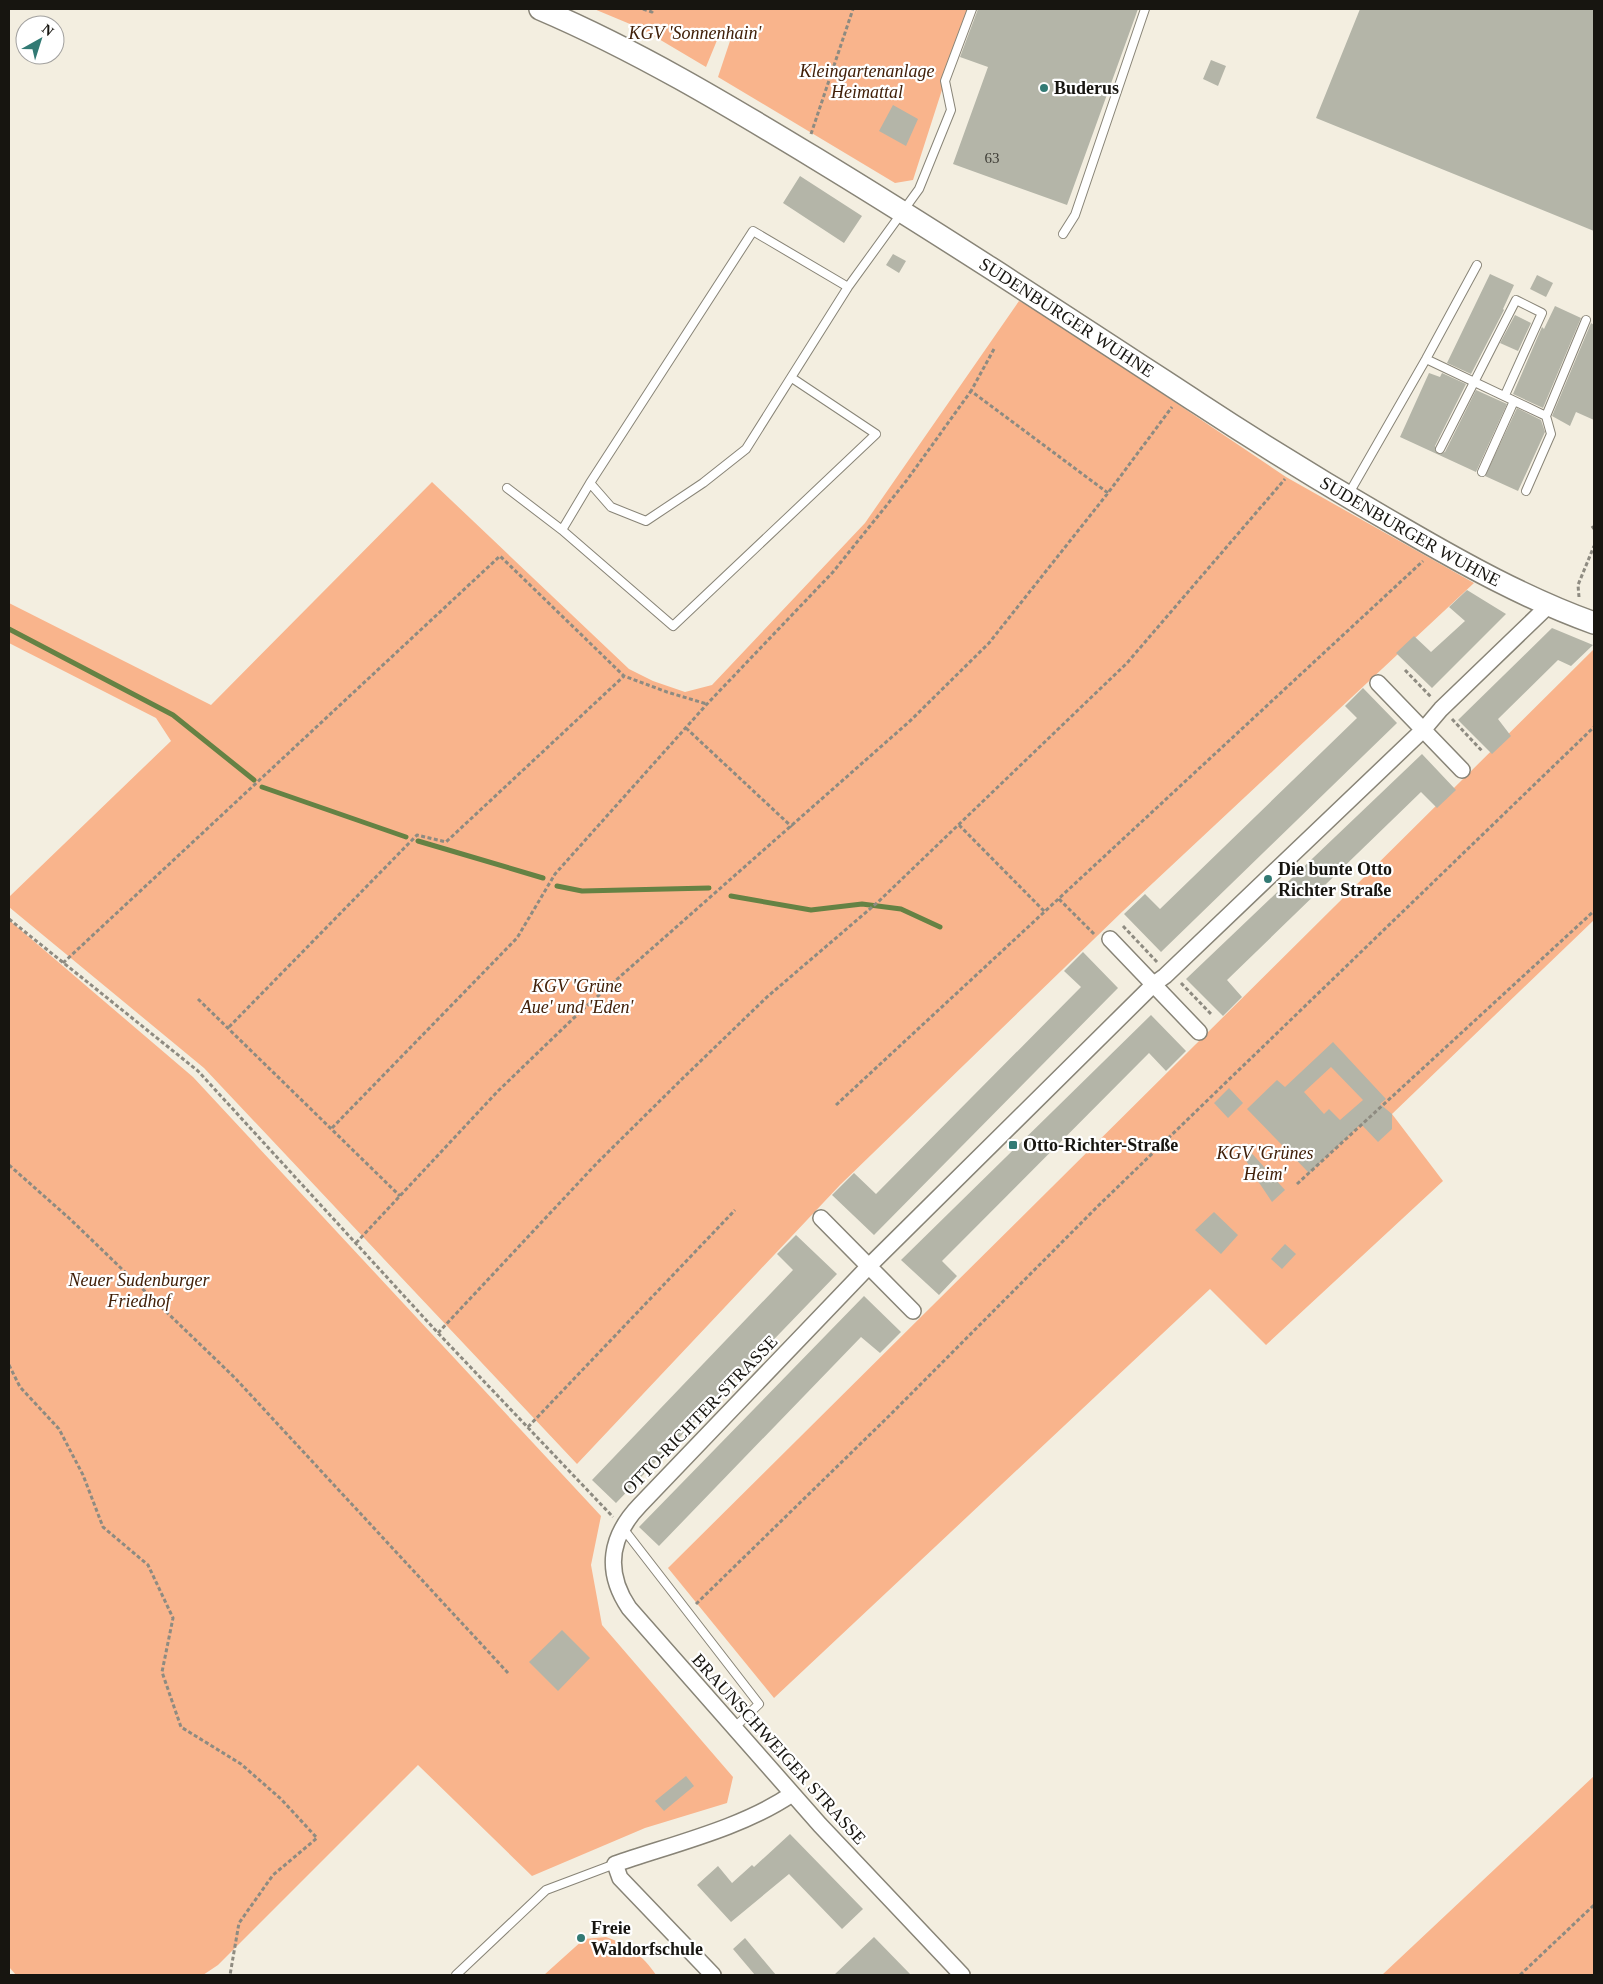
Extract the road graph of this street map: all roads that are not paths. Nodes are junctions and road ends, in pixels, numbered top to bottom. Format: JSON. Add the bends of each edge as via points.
{"nodes":[{"id":1,"x":540,"y":9,"type":"edge"},
{"id":2,"x":972,"y":9,"type":"edge"},
{"id":3,"x":1145,"y":9,"type":"edge"},
{"id":4,"x":902,"y":211,"type":"junction"},
{"id":5,"x":1063,"y":234,"type":"dead end"},
{"id":6,"x":1477,"y":265,"type":"dead end"},
{"id":7,"x":848,"y":287,"type":"junction"},
{"id":8,"x":1586,"y":320,"type":"dead end"},
{"id":9,"x":1426,"y":359,"type":"junction"},
{"id":10,"x":792,"y":378,"type":"junction"},
{"id":11,"x":1472,"y":381,"type":"junction"},
{"id":12,"x":1504,"y":395,"type":"junction"},
{"id":13,"x":1514,"y":401,"type":"junction"},
{"id":14,"x":1546,"y":416,"type":"junction"},
{"id":15,"x":1440,"y":449,"type":"dead end"},
{"id":16,"x":1482,"y":472,"type":"dead end"},
{"id":17,"x":590,"y":483,"type":"junction"},
{"id":18,"x":507,"y":488,"type":"dead end"},
{"id":19,"x":1526,"y":491,"type":"dead end"},
{"id":20,"x":1347,"y":496,"type":"junction"},
{"id":21,"x":562,"y":530,"type":"junction"},
{"id":22,"x":1549,"y":605,"type":"junction"},
{"id":23,"x":1594,"y":623,"type":"edge"},
{"id":24,"x":1378,"y":683,"type":"dead end"},
{"id":25,"x":1424,"y":729,"type":"junction"},
{"id":26,"x":1462,"y":770,"type":"dead end"},
{"id":27,"x":1104,"y":938,"type":"road end"},
{"id":28,"x":1154,"y":984,"type":"junction"},
{"id":29,"x":1199,"y":1032,"type":"dead end"},
{"id":30,"x":821,"y":1218,"type":"dead end"},
{"id":31,"x":869,"y":1266,"type":"junction"},
{"id":32,"x":913,"y":1311,"type":"dead end"},
{"id":33,"x":622,"y":1527,"type":"junction"},
{"id":34,"x":734,"y":1728,"type":"junction"},
{"id":35,"x":792,"y":1794,"type":"junction"},
{"id":36,"x":615,"y":1864,"type":"junction"},
{"id":37,"x":456,"y":1975,"type":"edge"},
{"id":38,"x":713,"y":1975,"type":"edge"},
{"id":39,"x":962,"y":1975,"type":"edge"}],
"edges":[{"from":1,"to":4,"type":"main road","name":"SUDENBURGER WUHNE","via":[[664,69]]},
{"from":2,"to":4,"type":"lane","via":[[945,81],[950,110],[919,188]]},
{"from":3,"to":5,"type":"lane","via":[[1075,215]]},
{"from":4,"to":7,"type":"lane"},
{"from":4,"to":20,"type":"main road","name":"SUDENBURGER WUHNE","via":[[1261,444]]},
{"from":6,"to":9,"type":"lane"},
{"from":7,"to":10,"type":"lane"},
{"from":7,"to":17,"type":"lane","via":[[753,231]]},
{"from":8,"to":14,"type":"lane"},
{"from":9,"to":11,"type":"lane"},
{"from":9,"to":20,"type":"lane"},
{"from":10,"to":17,"type":"lane","via":[[746,449],[703,484],[646,521],[611,507]]},
{"from":10,"to":21,"type":"lane","via":[[876,434],[673,626]]},
{"from":11,"to":12,"type":"lane"},
{"from":11,"to":12,"type":"lane","via":[[1516,300],[1542,313]]},
{"from":11,"to":15,"type":"lane"},
{"from":12,"to":13,"type":"lane"},
{"from":13,"to":14,"type":"lane"},
{"from":13,"to":16,"type":"lane"},
{"from":14,"to":19,"type":"lane","via":[[1551,434]]},
{"from":17,"to":21,"type":"lane"},
{"from":18,"to":21,"type":"lane"},
{"from":20,"to":22,"type":"main road","name":"SUDENBURGER WUHNE","via":[[1457,560]]},
{"from":22,"to":23,"type":"main road","name":"SUDENBURGER WUHNE"},
{"from":22,"to":25,"type":"street","name":"OTTO-RICHTER-STRASSE"},
{"from":24,"to":25,"type":"street"},
{"from":25,"to":26,"type":"street"},
{"from":25,"to":28,"type":"street","name":"OTTO-RICHTER-STRASSE","via":[[1177,966]]},
{"from":27,"to":28,"type":"street"},
{"from":28,"to":29,"type":"street"},
{"from":28,"to":31,"type":"street","name":"OTTO-RICHTER-STRASSE"},
{"from":30,"to":31,"type":"street"},
{"from":31,"to":32,"type":"street"},
{"from":31,"to":33,"type":"street","name":"OTTO-RICHTER-STRASSE","via":[[646,1498]]},
{"from":33,"to":34,"type":"street","name":"BRAUNSCHWEIGER STRASSE","via":[[615,1545],[614,1565],[615,1579],[624,1602]]},
{"from":33,"to":34,"type":"lane","via":[[759,1704]]},
{"from":34,"to":35,"type":"street","name":"BRAUNSCHWEIGER STRASSE"},
{"from":35,"to":36,"type":"street","via":[[742,1820]]},
{"from":35,"to":39,"type":"street","name":"BRAUNSCHWEIGER STRASSE"},
{"from":36,"to":37,"type":"lane","via":[[546,1890]]},
{"from":36,"to":38,"type":"street","via":[[620,1878]]}]}
